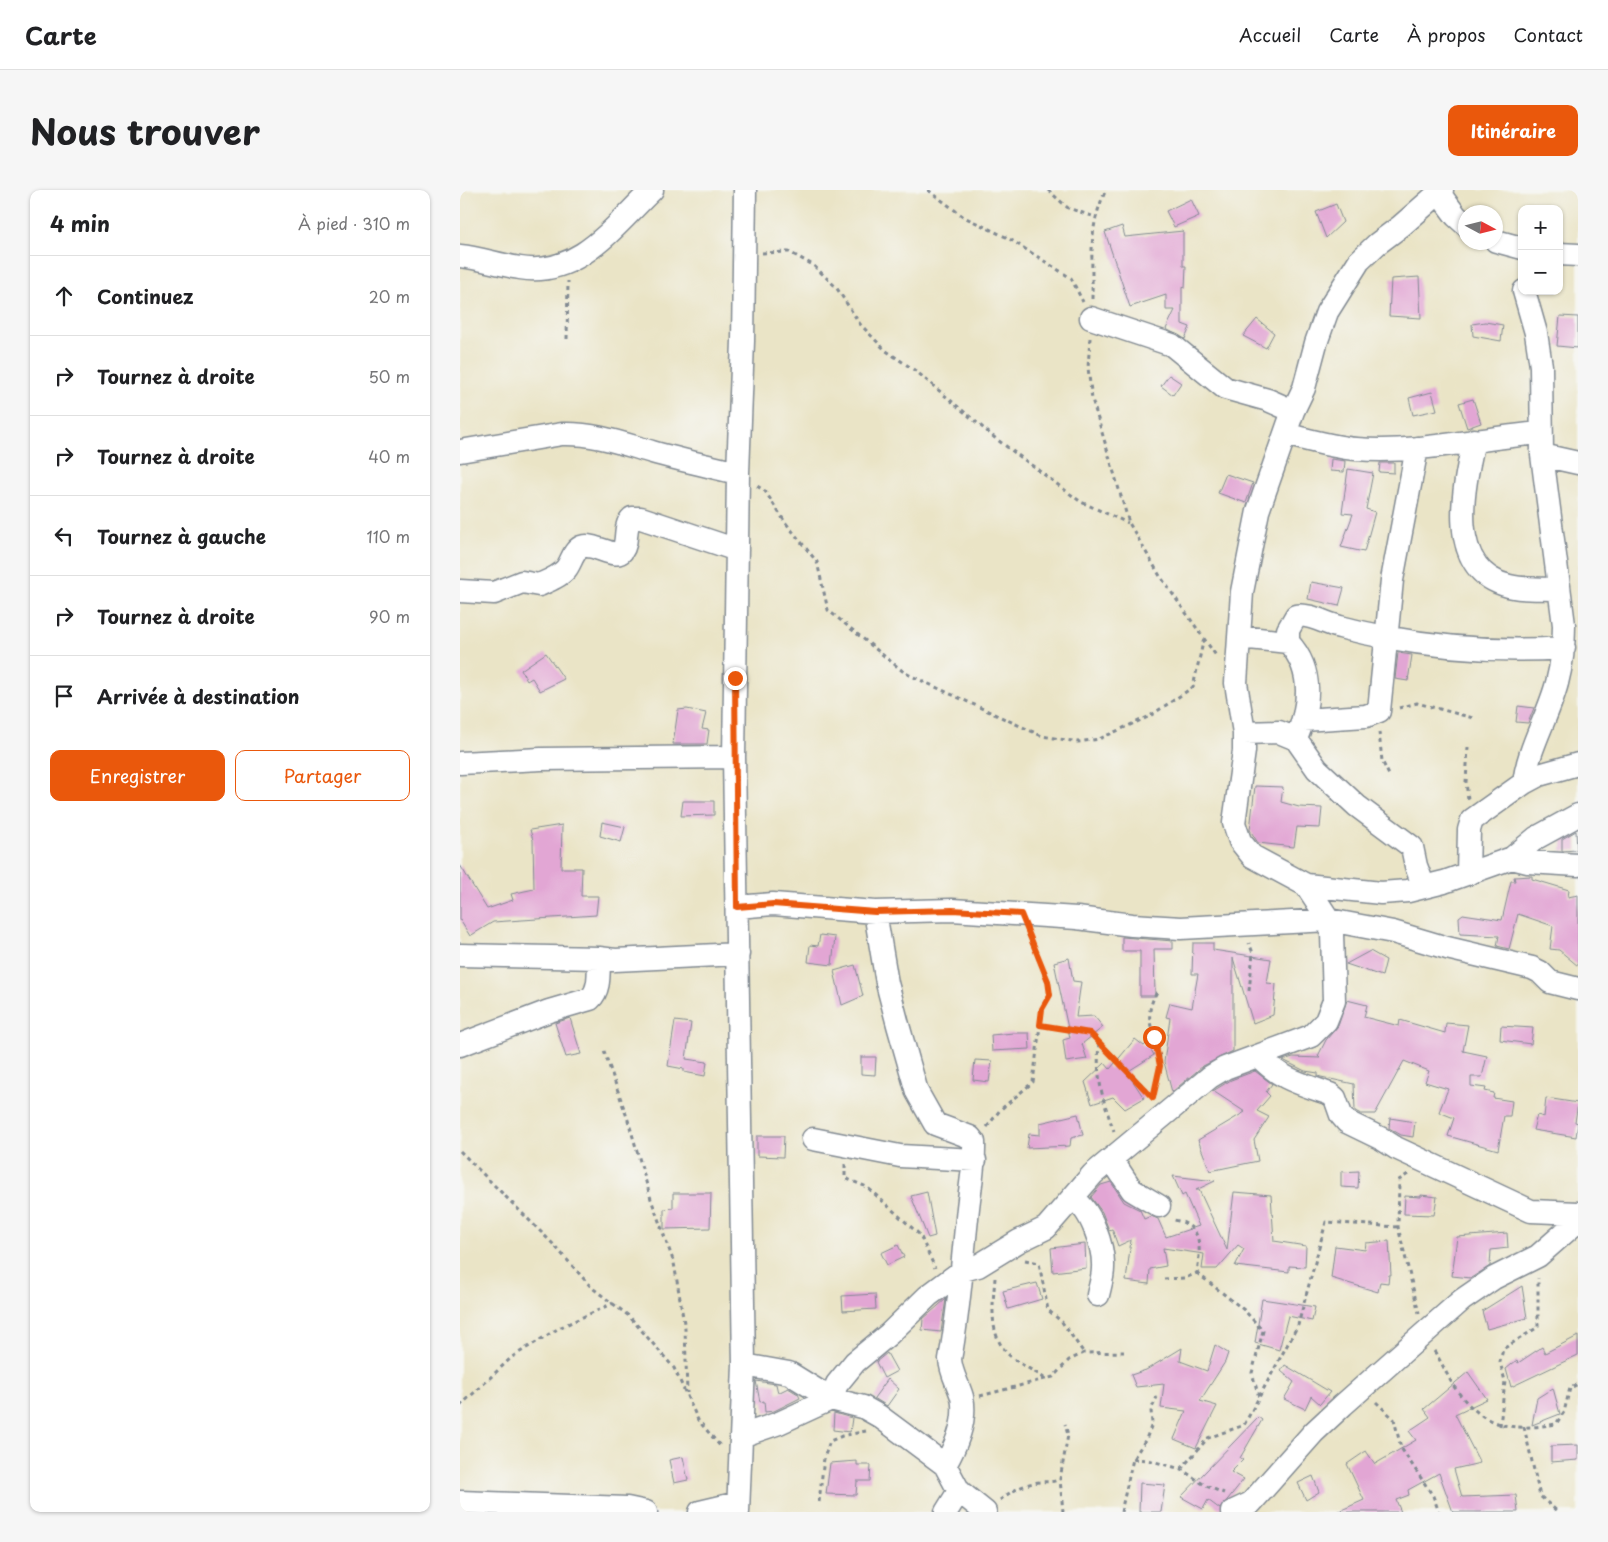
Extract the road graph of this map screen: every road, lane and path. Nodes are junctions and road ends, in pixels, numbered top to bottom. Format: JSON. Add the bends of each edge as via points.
{"nodes":[{"id":1,"x":652,"y":190,"type":"edge"},
{"id":2,"x":745,"y":190,"type":"edge"},
{"id":3,"x":928,"y":190,"type":"edge"},
{"id":4,"x":1048,"y":190,"type":"edge"},
{"id":5,"x":1106,"y":190,"type":"edge"},
{"id":6,"x":1441,"y":192,"type":"edge"},
{"id":7,"x":1095,"y":217,"type":"junction"},
{"id":8,"x":1458,"y":218,"type":"edge"},
{"id":9,"x":1503,"y":243,"type":"edge"},
{"id":10,"x":1518,"y":247,"type":"edge"},
{"id":11,"x":744,"y":253,"type":"junction"},
{"id":12,"x":1563,"y":254,"type":"edge"},
{"id":13,"x":1578,"y":255,"type":"edge"},
{"id":14,"x":460,"y":256,"type":"edge"},
{"id":15,"x":569,"y":263,"type":"junction"},
{"id":16,"x":1525,"y":295,"type":"edge"},
{"id":17,"x":1091,"y":318,"type":"junction"},
{"id":18,"x":567,"y":339,"type":"dead end"},
{"id":19,"x":1293,"y":411,"type":"junction"},
{"id":20,"x":1285,"y":434,"type":"junction"},
{"id":21,"x":1474,"y":440,"type":"junction"},
{"id":22,"x":1541,"y":444,"type":"junction"},
{"id":23,"x":1417,"y":448,"type":"junction"},
{"id":24,"x":460,"y":451,"type":"edge"},
{"id":25,"x":1578,"y":463,"type":"edge"},
{"id":26,"x":738,"y":473,"type":"junction"},
{"id":27,"x":1129,"y":524,"type":"junction"},
{"id":28,"x":737,"y":550,"type":"junction"},
{"id":29,"x":460,"y":590,"type":"edge"},
{"id":30,"x":1558,"y":590,"type":"junction"},
{"id":31,"x":1572,"y":633,"type":"edge"},
{"id":32,"x":1239,"y":637,"type":"junction"},
{"id":33,"x":1386,"y":637,"type":"junction"},
{"id":34,"x":1204,"y":638,"type":"junction"},
{"id":35,"x":1288,"y":642,"type":"junction"},
{"id":36,"x":1236,"y":682,"type":"junction"},
{"id":37,"x":1379,"y":711,"type":"junction"},
{"id":38,"x":1473,"y":718,"type":"dead end"},
{"id":39,"x":1299,"y":730,"type":"junction"},
{"id":40,"x":1244,"y":733,"type":"junction"},
{"id":41,"x":1468,"y":747,"type":"dead end"},
{"id":42,"x":734,"y":757,"type":"junction"},
{"id":43,"x":460,"y":763,"type":"edge"},
{"id":44,"x":1578,"y":764,"type":"edge"},
{"id":45,"x":1389,"y":775,"type":"dead end"},
{"id":46,"x":1524,"y":783,"type":"junction"},
{"id":47,"x":1578,"y":815,"type":"edge"},
{"id":48,"x":1472,"y":820,"type":"junction"},
{"id":49,"x":1512,"y":858,"type":"junction"},
{"id":50,"x":1578,"y":866,"type":"edge"},
{"id":51,"x":1468,"y":874,"type":"junction"},
{"id":52,"x":1306,"y":885,"type":"junction"},
{"id":53,"x":1424,"y":887,"type":"junction"},
{"id":54,"x":737,"y":907,"type":"junction"},
{"id":55,"x":875,"y":912,"type":"junction"},
{"id":56,"x":1021,"y":914,"type":"junction"},
{"id":57,"x":1329,"y":920,"type":"junction"},
{"id":58,"x":1243,"y":926,"type":"junction"},
{"id":59,"x":738,"y":954,"type":"junction"},
{"id":60,"x":460,"y":955,"type":"edge"},
{"id":61,"x":599,"y":958,"type":"junction"},
{"id":62,"x":1578,"y":989,"type":"edge"},
{"id":63,"x":1249,"y":991,"type":"dead end"},
{"id":64,"x":1157,"y":992,"type":"dead end"},
{"id":65,"x":1040,"y":1025,"type":"junction"},
{"id":66,"x":1099,"y":1043,"type":"junction"},
{"id":67,"x":460,"y":1046,"type":"edge"},
{"id":68,"x":604,"y":1051,"type":"dead end"},
{"id":69,"x":1259,"y":1056,"type":"junction"},
{"id":70,"x":1161,"y":1105,"type":"junction"},
{"id":71,"x":813,"y":1140,"type":"dead end"},
{"id":72,"x":848,"y":1146,"type":"junction"},
{"id":73,"x":460,"y":1151,"type":"edge"},
{"id":74,"x":974,"y":1151,"type":"junction"},
{"id":75,"x":1116,"y":1156,"type":"junction"},
{"id":76,"x":1426,"y":1162,"type":"junction"},
{"id":77,"x":1072,"y":1199,"type":"junction"},
{"id":78,"x":1159,"y":1206,"type":"joint"},
{"id":79,"x":1578,"y":1213,"type":"edge"},
{"id":80,"x":1578,"y":1221,"type":"edge"},
{"id":81,"x":1398,"y":1227,"type":"junction"},
{"id":82,"x":1007,"y":1256,"type":"junction"},
{"id":83,"x":1538,"y":1256,"type":"junction"},
{"id":84,"x":963,"y":1270,"type":"junction"},
{"id":85,"x":1196,"y":1273,"type":"junction"},
{"id":86,"x":1164,"y":1279,"type":"dead end"},
{"id":87,"x":943,"y":1285,"type":"junction"},
{"id":88,"x":1098,"y":1295,"type":"dead end"},
{"id":89,"x":613,"y":1303,"type":"junction"},
{"id":90,"x":1424,"y":1334,"type":"junction"},
{"id":91,"x":1124,"y":1352,"type":"dead end"},
{"id":92,"x":1084,"y":1353,"type":"junction"},
{"id":93,"x":744,"y":1365,"type":"junction"},
{"id":94,"x":1045,"y":1378,"type":"junction"},
{"id":95,"x":1578,"y":1384,"type":"edge"},
{"id":96,"x":1362,"y":1388,"type":"junction"},
{"id":97,"x":687,"y":1396,"type":"junction"},
{"id":98,"x":1156,"y":1396,"type":"dead end"},
{"id":99,"x":962,"y":1397,"type":"junction"},
{"id":100,"x":1259,"y":1397,"type":"junction"},
{"id":101,"x":830,"y":1399,"type":"junction"},
{"id":102,"x":460,"y":1406,"type":"edge"},
{"id":103,"x":1065,"y":1424,"type":"dead end"},
{"id":104,"x":1500,"y":1426,"type":"junction"},
{"id":105,"x":1524,"y":1427,"type":"junction"},
{"id":106,"x":899,"y":1430,"type":"junction"},
{"id":107,"x":741,"y":1436,"type":"junction"},
{"id":108,"x":1133,"y":1459,"type":"junction"},
{"id":109,"x":945,"y":1465,"type":"junction"},
{"id":110,"x":1181,"y":1469,"type":"junction"},
{"id":111,"x":738,"y":1475,"type":"junction"},
{"id":112,"x":1060,"y":1479,"type":"junction"},
{"id":113,"x":460,"y":1502,"type":"edge"},
{"id":114,"x":819,"y":1502,"type":"dead end"},
{"id":115,"x":972,"y":1502,"type":"edge"},
{"id":116,"x":738,"y":1507,"type":"edge"},
{"id":117,"x":1241,"y":1507,"type":"edge"},
{"id":118,"x":646,"y":1512,"type":"edge"},
{"id":119,"x":700,"y":1512,"type":"edge"},
{"id":120,"x":946,"y":1512,"type":"edge"},
{"id":121,"x":1063,"y":1512,"type":"edge"},
{"id":122,"x":1121,"y":1512,"type":"edge"},
{"id":123,"x":1439,"y":1512,"type":"edge"},
{"id":124,"x":1558,"y":1512,"type":"edge"}],
"edges":[{"from":1,"to":15,"type":"street","via":[[586,253]]},
{"from":2,"to":11,"type":"street"},
{"from":3,"to":17,"type":"path","via":[[964,217],[1008,238],[1071,278]]},
{"from":4,"to":7,"type":"path","via":[[1068,208]]},
{"from":5,"to":7,"type":"path"},
{"from":6,"to":8,"type":"street"},
{"from":6,"to":19,"type":"street","via":[[1377,244],[1359,261],[1343,284],[1327,312],[1304,388]]},
{"from":7,"to":17,"type":"path","via":[[1091,244]]},
{"from":9,"to":10,"type":"street"},
{"from":11,"to":26,"type":"street"},
{"from":11,"to":27,"type":"path","via":[[789,252],[813,265],[836,287],[860,324],[885,350],[1081,502]]},
{"from":12,"to":13,"type":"street"},
{"from":14,"to":15,"type":"street","via":[[533,269]]},
{"from":15,"to":18,"type":"path"},
{"from":16,"to":22,"type":"street","via":[[1541,366]]},
{"from":17,"to":19,"type":"street","via":[[1172,345],[1225,388]]},
{"from":17,"to":27,"type":"path","via":[[1089,382]]},
{"from":19,"to":20,"type":"street"},
{"from":20,"to":23,"type":"street","via":[[1350,448]]},
{"from":20,"to":32,"type":"street","via":[[1258,511],[1242,592]]},
{"from":21,"to":22,"type":"street"},
{"from":21,"to":23,"type":"street"},
{"from":21,"to":30,"type":"street","via":[[1463,510],[1464,534],[1473,559],[1485,573],[1502,584]]},
{"from":22,"to":25,"type":"street"},
{"from":22,"to":30,"type":"street"},
{"from":23,"to":33,"type":"street","via":[[1392,580]]},
{"from":24,"to":26,"type":"street","via":[[576,433],[598,435]]},
{"from":26,"to":28,"type":"street"},
{"from":26,"to":34,"type":"path","via":[[765,490],[785,522],[817,562],[828,610],[905,673],[1042,736],[1078,742],[1099,739],[1150,716],[1192,687]]},
{"from":27,"to":34,"type":"path"},
{"from":28,"to":29,"type":"street","via":[[641,518],[632,518],[623,550],[619,553],[592,546],[582,547],[565,570],[539,585],[522,582],[494,593]]},
{"from":28,"to":42,"type":"street"},
{"from":30,"to":31,"type":"street"},
{"from":31,"to":33,"type":"street","via":[[1521,651]]},
{"from":31,"to":46,"type":"street","via":[[1529,758]]},
{"from":32,"to":35,"type":"street"},
{"from":32,"to":36,"type":"street"},
{"from":33,"to":35,"type":"street","via":[[1300,615],[1290,625]]},
{"from":33,"to":37,"type":"street"},
{"from":34,"to":36,"type":"path"},
{"from":35,"to":39,"type":"street","via":[[1300,655],[1305,671],[1307,688]]},
{"from":36,"to":40,"type":"street"},
{"from":37,"to":38,"type":"path","via":[[1417,703]]},
{"from":37,"to":39,"type":"street"},
{"from":37,"to":45,"type":"path","via":[[1382,761]]},
{"from":39,"to":40,"type":"street"},
{"from":39,"to":53,"type":"street","via":[[1317,769],[1357,806],[1412,847]]},
{"from":40,"to":52,"type":"street","via":[[1234,823],[1240,840],[1252,856]]},
{"from":41,"to":48,"type":"path","via":[[1466,782]]},
{"from":42,"to":43,"type":"street"},
{"from":42,"to":54,"type":"street"},
{"from":44,"to":46,"type":"street"},
{"from":46,"to":48,"type":"street"},
{"from":47,"to":49,"type":"street","via":[[1536,838]]},
{"from":48,"to":51,"type":"street"},
{"from":49,"to":50,"type":"street"},
{"from":49,"to":51,"type":"street"},
{"from":51,"to":53,"type":"street"},
{"from":52,"to":53,"type":"street","via":[[1381,892]]},
{"from":52,"to":57,"type":"street"},
{"from":54,"to":55,"type":"street","via":[[773,904]]},
{"from":54,"to":59,"type":"street"},
{"from":55,"to":56,"type":"street","via":[[952,910]]},
{"from":55,"to":74,"type":"street","via":[[887,983],[917,1092],[935,1124],[970,1137]]},
{"from":56,"to":58,"type":"street","via":[[1171,927]]},
{"from":56,"to":65,"type":"path","via":[[1048,981],[1050,995],[1042,1009]]},
{"from":57,"to":58,"type":"street","via":[[1284,920]]},
{"from":57,"to":62,"type":"street","via":[[1394,932],[1532,968],[1550,982]]},
{"from":57,"to":69,"type":"street","via":[[1335,995],[1331,1014],[1311,1036]]},
{"from":58,"to":63,"type":"path","via":[[1253,953]]},
{"from":59,"to":61,"type":"street"},
{"from":59,"to":93,"type":"street"},
{"from":60,"to":61,"type":"street"},
{"from":61,"to":67,"type":"street","via":[[598,986],[590,999],[548,1011]]},
{"from":64,"to":70,"type":"path","via":[[1150,1004],[1150,1012],[1160,1066]]},
{"from":65,"to":66,"type":"path","via":[[1090,1033]]},
{"from":65,"to":74,"type":"path","via":[[1033,1082],[1000,1110]]},
{"from":66,"to":70,"type":"path"},
{"from":66,"to":75,"type":"path","via":[[1097,1069]]},
{"from":68,"to":97,"type":"path","via":[[674,1262],[685,1329]]},
{"from":69,"to":70,"type":"street","via":[[1217,1072]]},
{"from":69,"to":76,"type":"street","via":[[1271,1070],[1335,1098],[1341,1115],[1353,1127]]},
{"from":70,"to":75,"type":"street"},
{"from":71,"to":72,"type":"street"},
{"from":72,"to":74,"type":"street","via":[[900,1156]]},
{"from":72,"to":87,"type":"path","via":[[845,1178],[867,1187],[920,1235]]},
{"from":73,"to":89,"type":"path","via":[[554,1244],[591,1287]]},
{"from":74,"to":84,"type":"street"},
{"from":75,"to":77,"type":"street","via":[[1093,1174]]},
{"from":75,"to":78,"type":"street","via":[[1132,1190]]},
{"from":76,"to":79,"type":"street","via":[[1530,1211]]},
{"from":76,"to":81,"type":"path","via":[[1399,1180]]},
{"from":77,"to":82,"type":"street","via":[[1046,1228]]},
{"from":77,"to":88,"type":"street","via":[[1088,1213],[1100,1249],[1103,1269]]},
{"from":78,"to":85,"type":"path","via":[[1170,1219],[1191,1227],[1200,1251]]},
{"from":80,"to":83,"type":"street"},
{"from":81,"to":90,"type":"path"},
{"from":81,"to":100,"type":"path","via":[[1326,1222],[1298,1325]]},
{"from":82,"to":84,"type":"street"},
{"from":82,"to":92,"type":"path","via":[[1039,1263],[1048,1310],[1062,1322]]},
{"from":82,"to":94,"type":"path","via":[[993,1304],[994,1335],[1008,1354]]},
{"from":83,"to":90,"type":"street","via":[[1478,1289]]},
{"from":83,"to":104,"type":"path","via":[[1538,1327],[1503,1349]]},
{"from":84,"to":87,"type":"street"},
{"from":84,"to":99,"type":"street","via":[[950,1359],[950,1370]]},
{"from":85,"to":86,"type":"path","via":[[1185,1278]]},
{"from":85,"to":100,"type":"path","via":[[1244,1310],[1263,1331],[1252,1373]]},
{"from":87,"to":101,"type":"street","via":[[855,1362],[837,1384]]},
{"from":89,"to":97,"type":"path","via":[[629,1316],[674,1368]]},
{"from":89,"to":102,"type":"path","via":[[559,1328],[512,1357]]},
{"from":90,"to":96,"type":"street"},
{"from":90,"to":104,"type":"path","via":[[1455,1388],[1478,1413]]},
{"from":91,"to":92,"type":"path"},
{"from":92,"to":94,"type":"path","via":[[1070,1360],[1053,1377]]},
{"from":93,"to":101,"type":"street","via":[[789,1373]]},
{"from":93,"to":107,"type":"street"},
{"from":94,"to":99,"type":"path","via":[[985,1396]]},
{"from":95,"to":105,"type":"path","via":[[1570,1388],[1564,1412],[1556,1424]]},
{"from":96,"to":117,"type":"street"},
{"from":96,"to":123,"type":"path","via":[[1394,1418],[1401,1448],[1433,1496]]},
{"from":97,"to":111,"type":"path","via":[[698,1420]]},
{"from":98,"to":108,"type":"path","via":[[1151,1410],[1152,1424]]},
{"from":99,"to":109,"type":"street","via":[[958,1439]]},
{"from":100,"to":110,"type":"path","via":[[1244,1425],[1208,1438]]},
{"from":101,"to":106,"type":"street","via":[[863,1407]]},
{"from":101,"to":107,"type":"street","via":[[779,1423]]},
{"from":103,"to":112,"type":"path","via":[[1068,1435]]},
{"from":104,"to":105,"type":"path"},
{"from":105,"to":124,"type":"path","via":[[1540,1496]]},
{"from":106,"to":109,"type":"street"},
{"from":106,"to":114,"type":"path","via":[[875,1429],[830,1441],[824,1458]]},
{"from":107,"to":111,"type":"street"},
{"from":108,"to":110,"type":"path"},
{"from":108,"to":122,"type":"path"},
{"from":109,"to":115,"type":"street"},
{"from":110,"to":117,"type":"path"},
{"from":111,"to":116,"type":"street"},
{"from":112,"to":115,"type":"path","via":[[1010,1491],[998,1501]]},
{"from":112,"to":121,"type":"path"},
{"from":113,"to":118,"type":"street","via":[[627,1508]]},
{"from":115,"to":120,"type":"street"},
{"from":116,"to":119,"type":"street"}]}
